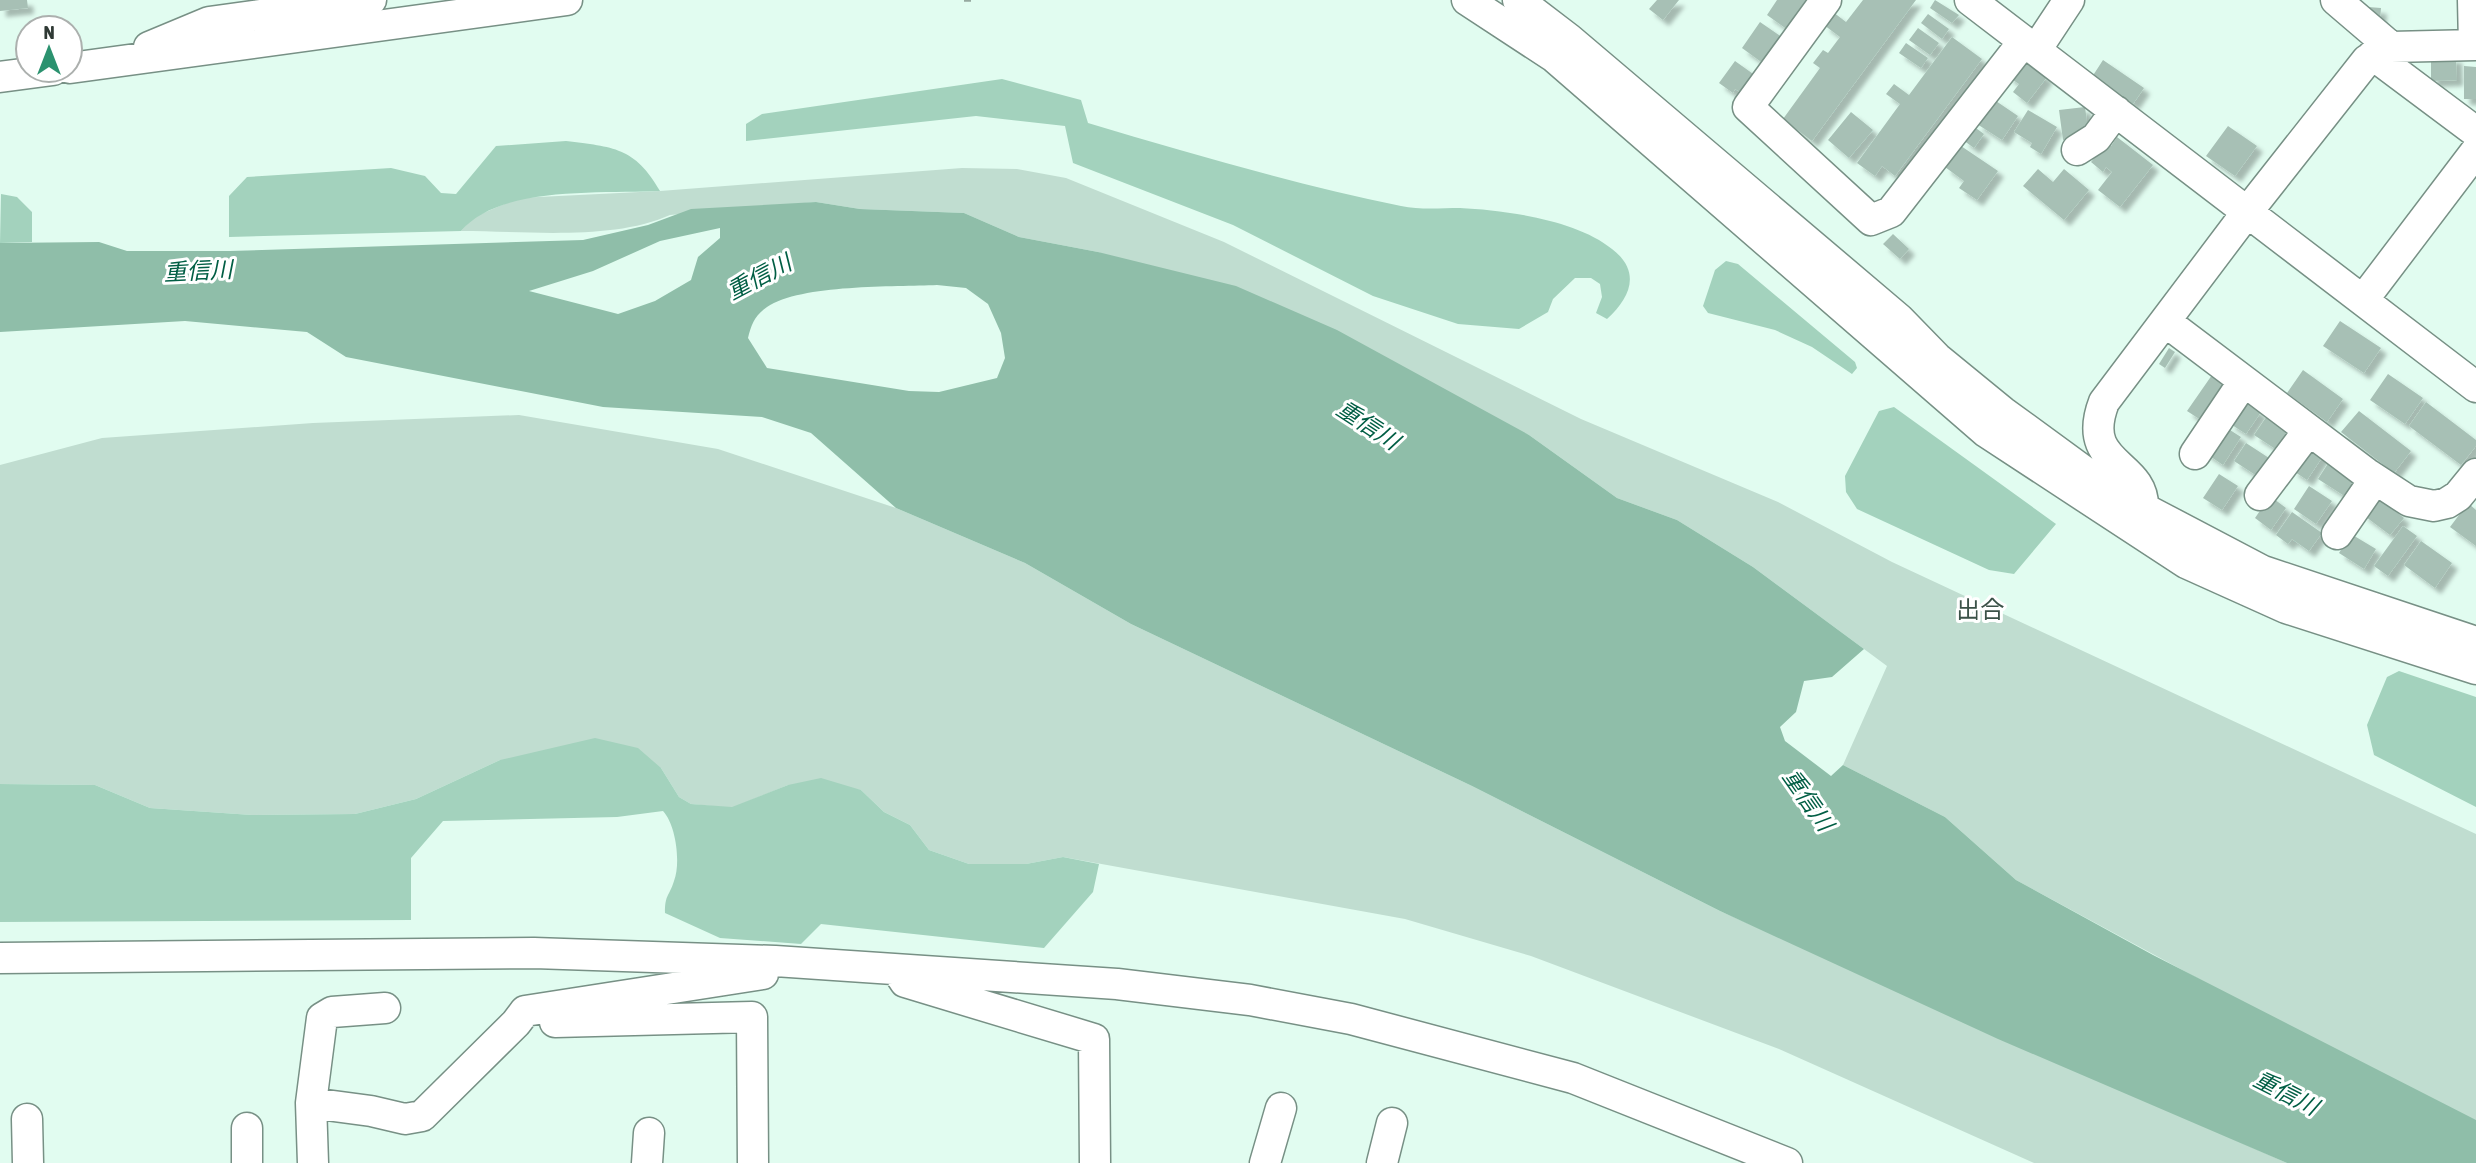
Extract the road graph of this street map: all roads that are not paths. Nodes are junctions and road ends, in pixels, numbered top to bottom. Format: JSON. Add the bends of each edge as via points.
{"nodes":[{"id":1,"x":371,"y":0,"type":"edge"},
{"id":2,"x":567,"y":0,"type":"edge"},
{"id":3,"x":1467,"y":0,"type":"edge"},
{"id":4,"x":1518,"y":0,"type":"edge"},
{"id":5,"x":1826,"y":0,"type":"edge"},
{"id":6,"x":1970,"y":0,"type":"edge"},
{"id":7,"x":2069,"y":0,"type":"edge"},
{"id":8,"x":2336,"y":0,"type":"edge"},
{"id":9,"x":2473,"y":0,"type":"edge"},
{"id":10,"x":518,"y":3,"type":"edge"},
{"id":11,"x":2030,"y":45,"type":"junction"},
{"id":12,"x":2475,"y":45,"type":"edge"},
{"id":13,"x":2382,"y":51,"type":"junction"},
{"id":14,"x":139,"y":57,"type":"junction"},
{"id":15,"x":84,"y":66,"type":"edge"},
{"id":16,"x":2116,"y":111,"type":"junction"},
{"id":17,"x":2476,"y":132,"type":"edge"},
{"id":18,"x":2077,"y":150,"type":"dead end"},
{"id":19,"x":2476,"y":151,"type":"edge"},
{"id":20,"x":2248,"y":211,"type":"junction"},
{"id":21,"x":2363,"y":300,"type":"junction"},
{"id":22,"x":2166,"y":322,"type":"junction"},
{"id":23,"x":2244,"y":381,"type":"junction"},
{"id":24,"x":2476,"y":387,"type":"edge"},
{"id":25,"x":2309,"y":430,"type":"junction"},
{"id":26,"x":2195,"y":454,"type":"dead end"},
{"id":27,"x":2476,"y":474,"type":"edge"},
{"id":28,"x":2375,"y":479,"type":"junction"},
{"id":29,"x":2260,"y":495,"type":"dead end"},
{"id":30,"x":2143,"y":508,"type":"junction"},
{"id":31,"x":2337,"y":534,"type":"dead end"},
{"id":32,"x":2186,"y":563,"type":"junction"},
{"id":33,"x":2263,"y":571,"type":"junction"},
{"id":34,"x":2476,"y":642,"type":"edge"},
{"id":35,"x":2476,"y":669,"type":"edge"},
{"id":36,"x":0,"y":958,"type":"edge"},
{"id":37,"x":775,"y":961,"type":"junction"},
{"id":38,"x":894,"y":967,"type":"junction"},
{"id":39,"x":385,"y":1008,"type":"dead end"},
{"id":40,"x":516,"y":1023,"type":"junction"},
{"id":41,"x":311,"y":1103,"type":"junction"},
{"id":42,"x":1281,"y":1108,"type":"dead end"},
{"id":43,"x":27,"y":1119,"type":"dead end"},
{"id":44,"x":1392,"y":1123,"type":"dead end"},
{"id":45,"x":247,"y":1128,"type":"dead end"},
{"id":46,"x":649,"y":1133,"type":"dead end"},
{"id":47,"x":28,"y":1163,"type":"edge"},
{"id":48,"x":247,"y":1163,"type":"edge"},
{"id":49,"x":313,"y":1163,"type":"edge"},
{"id":50,"x":648,"y":1163,"type":"edge"},
{"id":51,"x":753,"y":1163,"type":"edge"},
{"id":52,"x":1095,"y":1163,"type":"edge"},
{"id":53,"x":1265,"y":1163,"type":"edge"},
{"id":54,"x":1382,"y":1163,"type":"edge"},
{"id":55,"x":1787,"y":1163,"type":"edge"}],
"edges":[{"from":1,"to":14,"type":"street","via":[[209,22],[155,43]]},
{"from":2,"to":10,"type":"street"},
{"from":3,"to":32,"type":"street","via":[[1553,57],[1986,432]]},
{"from":4,"to":30,"type":"street","via":[[1899,319],[1937,358],[2003,412],[2103,485]]},
{"from":5,"to":11,"type":"street","via":[[1748,107],[1871,220],[1891,212]]},
{"from":6,"to":11,"type":"street"},
{"from":7,"to":11,"type":"street"},
{"from":8,"to":13,"type":"street"},
{"from":9,"to":12,"type":"street"},
{"from":10,"to":14,"type":"street"},
{"from":11,"to":16,"type":"street"},
{"from":12,"to":13,"type":"street"},
{"from":13,"to":17,"type":"street"},
{"from":13,"to":20,"type":"street"},
{"from":14,"to":15,"type":"street"},
{"from":16,"to":18,"type":"street","via":[[2096,138]]},
{"from":16,"to":20,"type":"street"},
{"from":19,"to":21,"type":"street"},
{"from":20,"to":21,"type":"street"},
{"from":20,"to":22,"type":"street"},
{"from":21,"to":24,"type":"street"},
{"from":22,"to":23,"type":"street"},
{"from":22,"to":30,"type":"street","via":[[2100,413],[2105,454],[2139,485]]},
{"from":23,"to":25,"type":"street"},
{"from":23,"to":26,"type":"street"},
{"from":25,"to":28,"type":"street"},
{"from":25,"to":29,"type":"street"},
{"from":27,"to":28,"type":"street","via":[[2458,496],[2434,506],[2409,501]]},
{"from":28,"to":31,"type":"street"},
{"from":30,"to":33,"type":"street"},
{"from":32,"to":33,"type":"street"},
{"from":32,"to":35,"type":"street","via":[[2286,608]]},
{"from":33,"to":34,"type":"street"},
{"from":36,"to":37,"type":"street","via":[[534,953]]},
{"from":37,"to":38,"type":"street"},
{"from":37,"to":40,"type":"street","via":[[763,975],[525,1010]]},
{"from":38,"to":52,"type":"street","via":[[905,982],[1094,1039]]},
{"from":38,"to":55,"type":"street","via":[[1117,984],[1250,1000],[1352,1019],[1573,1078]]},
{"from":39,"to":41,"type":"street","via":[[332,1012],[322,1018]]},
{"from":40,"to":41,"type":"street","via":[[422,1116],[405,1119]]},
{"from":40,"to":51,"type":"street","via":[[752,1017]]},
{"from":41,"to":49,"type":"street"},
{"from":42,"to":53,"type":"street"},
{"from":43,"to":47,"type":"street"},
{"from":44,"to":54,"type":"street"},
{"from":45,"to":48,"type":"street"},
{"from":46,"to":50,"type":"street"}]}
